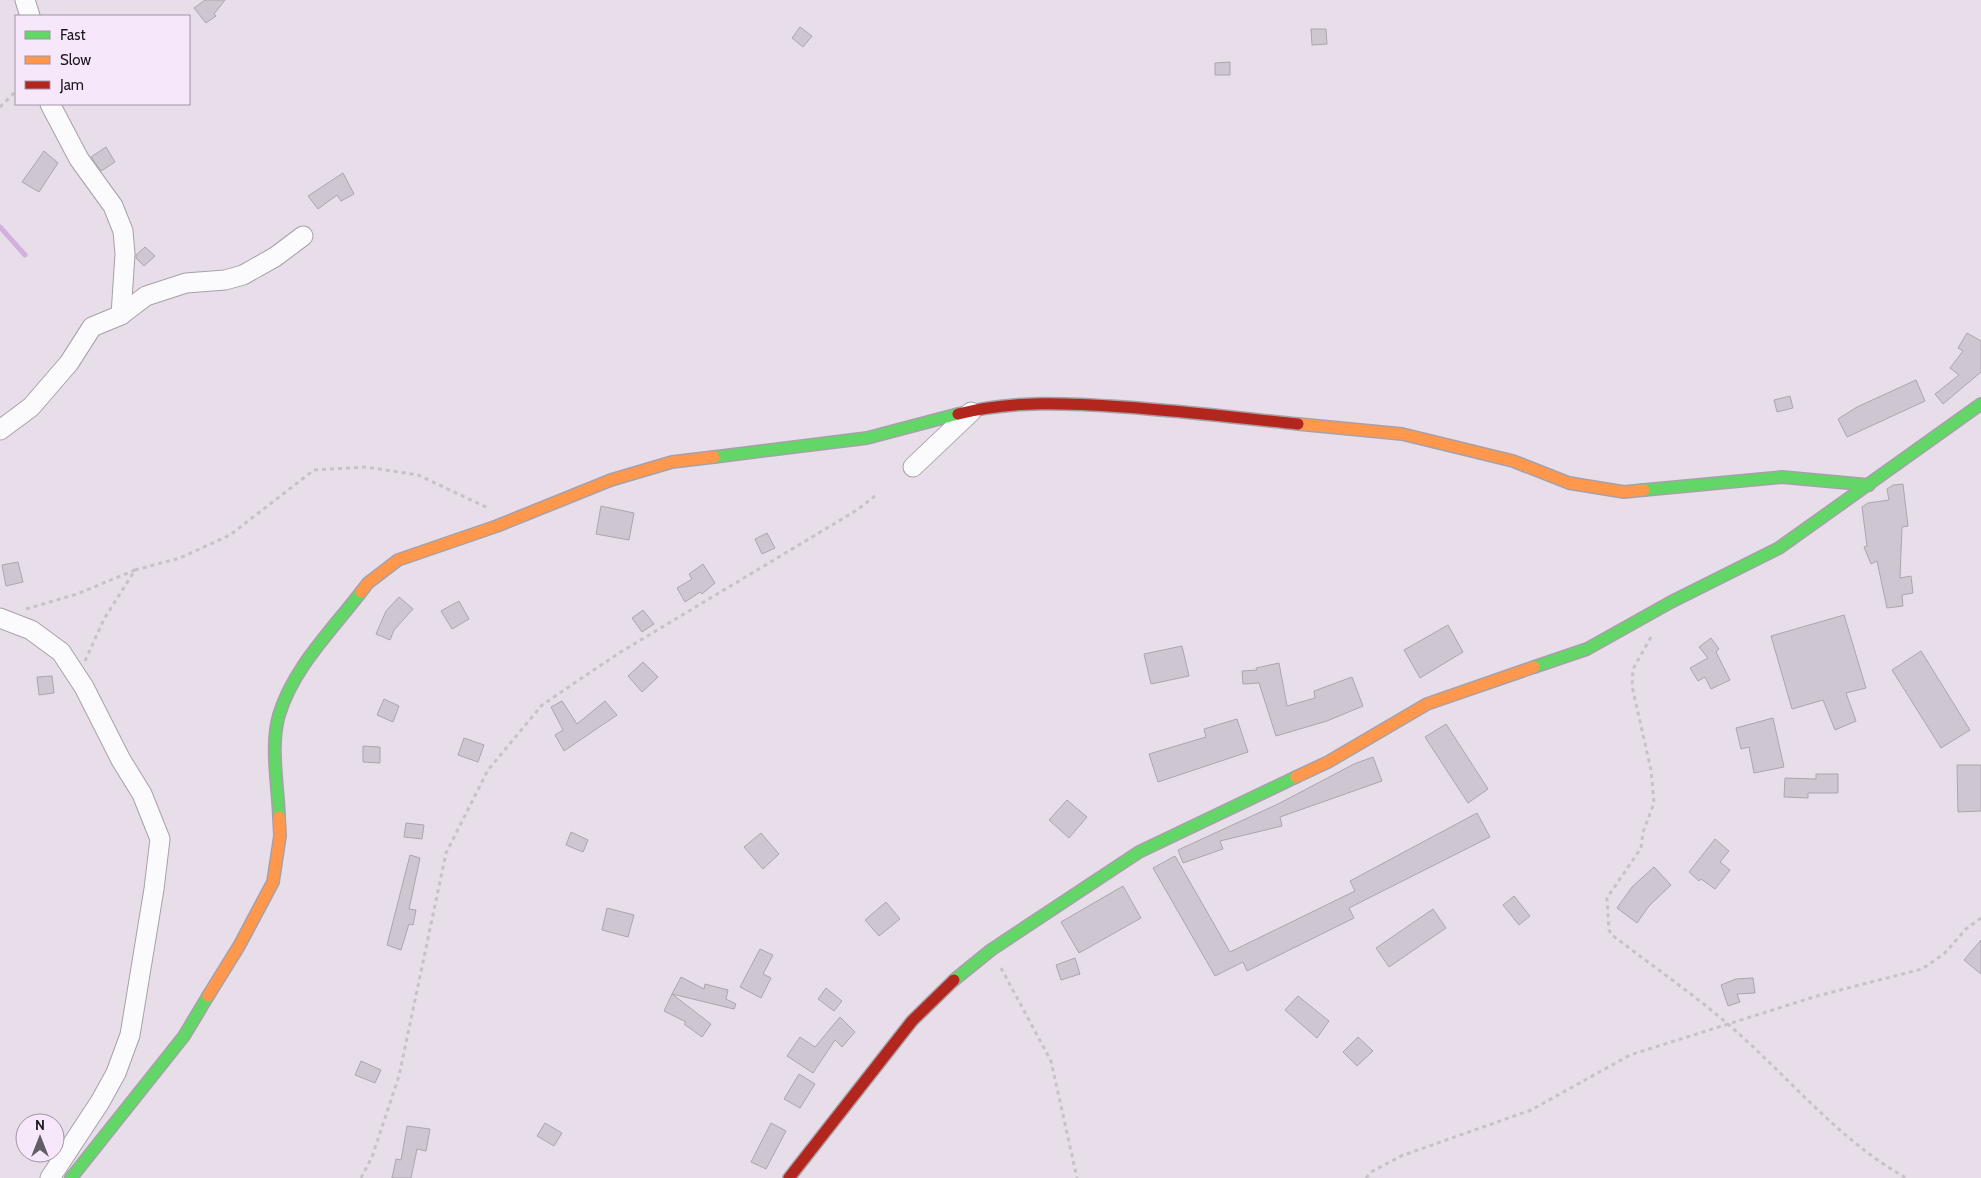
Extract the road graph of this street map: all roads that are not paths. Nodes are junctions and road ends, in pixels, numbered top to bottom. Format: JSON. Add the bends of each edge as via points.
{"nodes":[{"id":1,"x":24,"y":0,"type":"edge"},
{"id":2,"x":30,"y":15,"type":"edge"},
{"id":3,"x":51,"y":105,"type":"edge"},
{"id":4,"x":303,"y":236,"type":"dead end"},
{"id":5,"x":121,"y":316,"type":"junction"},
{"id":6,"x":1981,"y":404,"type":"edge"},
{"id":7,"x":974,"y":410,"type":"junction"},
{"id":8,"x":0,"y":430,"type":"edge"},
{"id":9,"x":913,"y":467,"type":"dead end"},
{"id":10,"x":1869,"y":485,"type":"junction"},
{"id":11,"x":0,"y":618,"type":"edge"},
{"id":12,"x":50,"y":1178,"type":"edge"},
{"id":13,"x":71,"y":1178,"type":"edge"},
{"id":14,"x":789,"y":1178,"type":"edge"}],
"edges":[{"from":1,"to":2,"type":"street"},
{"from":3,"to":5,"type":"street","via":[[79,159],[113,206],[123,231],[125,254]]},
{"from":4,"to":5,"type":"street","via":[[243,275],[226,280],[186,283],[146,296]]},
{"from":5,"to":8,"type":"street","via":[[92,327],[69,363],[31,407]]},
{"from":6,"to":10,"type":"street"},
{"from":7,"to":9,"type":"street"},
{"from":7,"to":10,"type":"street","via":[[1053,402],[1363,429],[1402,434],[1513,461],[1569,483],[1624,492],[1782,478]]},
{"from":7,"to":13,"type":"street","via":[[866,438],[672,462],[611,480],[497,526],[398,560],[368,582],[294,681],[279,716],[276,750],[280,836],[272,882],[239,946],[184,1036]]},
{"from":10,"to":14,"type":"street","via":[[1779,548],[1587,649],[1427,704],[1328,762],[1139,852],[991,950],[951,982],[912,1021]]},
{"from":11,"to":12,"type":"street","via":[[31,630],[61,652],[142,794],[160,839],[130,1035],[116,1073],[100,1102]]}]}
